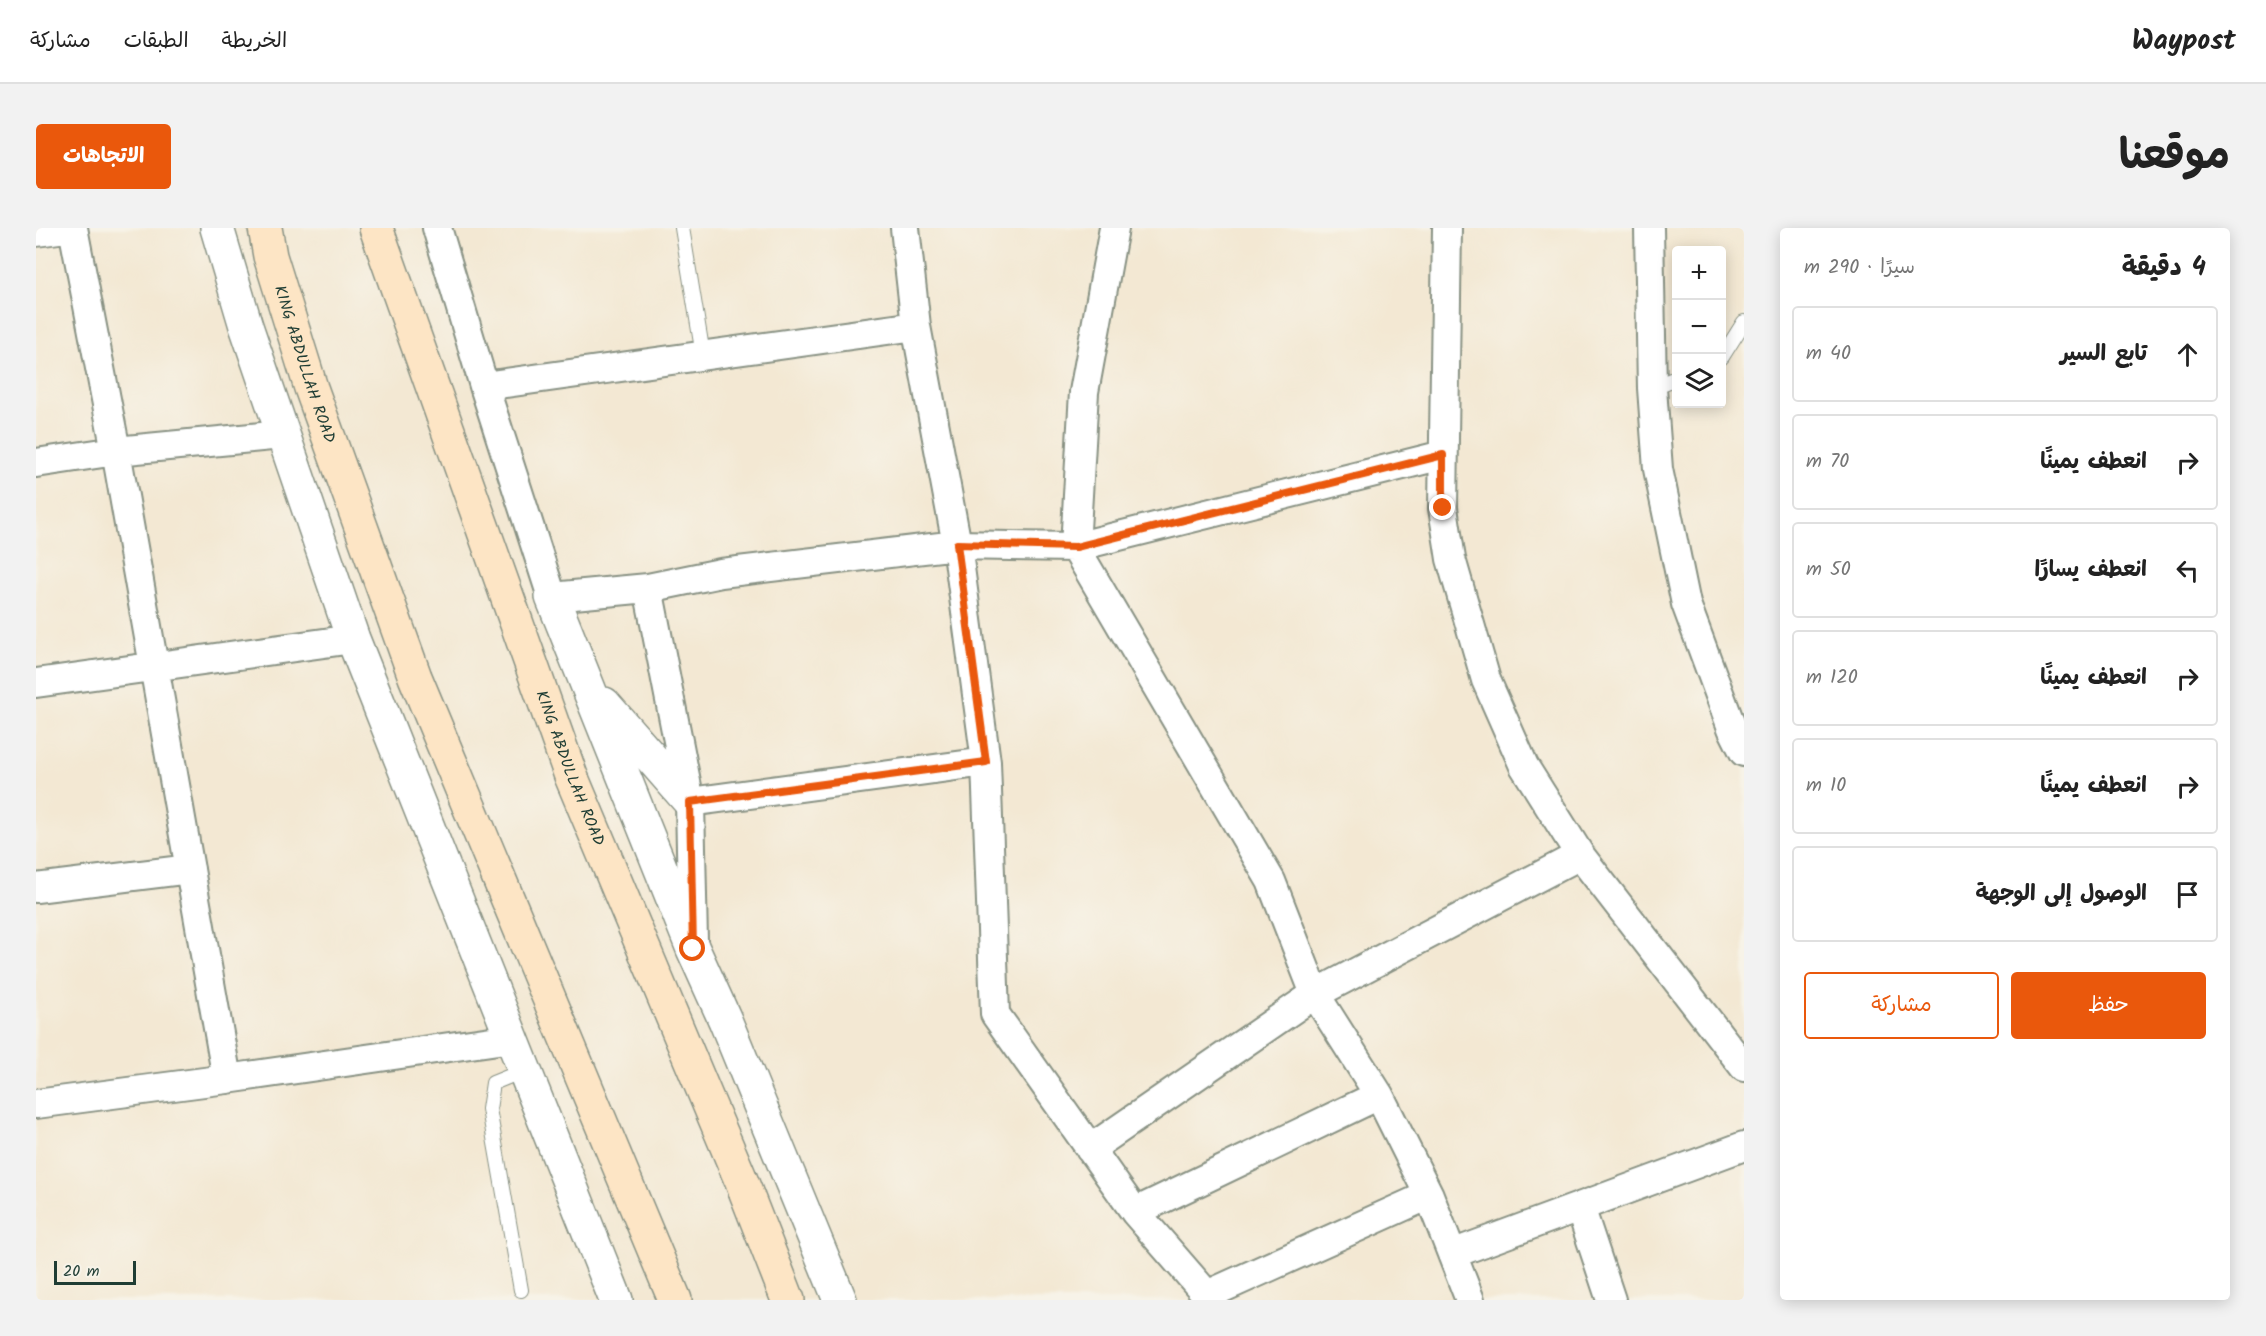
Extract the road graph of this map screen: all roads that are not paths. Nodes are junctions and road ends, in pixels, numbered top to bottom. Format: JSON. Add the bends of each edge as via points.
{"nodes":[{"id":1,"x":66,"y":228,"type":"edge"},
{"id":2,"x":73,"y":228,"type":"edge"},
{"id":3,"x":217,"y":228,"type":"edge"},
{"id":4,"x":265,"y":228,"type":"edge"},
{"id":5,"x":376,"y":228,"type":"edge"},
{"id":6,"x":437,"y":228,"type":"edge"},
{"id":7,"x":682,"y":228,"type":"edge"},
{"id":8,"x":905,"y":228,"type":"edge"},
{"id":9,"x":1114,"y":228,"type":"edge"},
{"id":10,"x":1447,"y":228,"type":"edge"},
{"id":11,"x":1649,"y":228,"type":"edge"},
{"id":12,"x":36,"y":232,"type":"edge"},
{"id":13,"x":1744,"y":322,"type":"edge"},
{"id":14,"x":916,"y":326,"type":"junction"},
{"id":15,"x":1724,"y":354,"type":"edge"},
{"id":16,"x":703,"y":355,"type":"junction"},
{"id":17,"x":1664,"y":383,"type":"edge"},
{"id":18,"x":484,"y":386,"type":"junction"},
{"id":19,"x":282,"y":435,"type":"junction"},
{"id":20,"x":116,"y":451,"type":"junction"},
{"id":21,"x":1443,"y":455,"type":"junction"},
{"id":22,"x":36,"y":463,"type":"edge"},
{"id":23,"x":957,"y":544,"type":"junction"},
{"id":24,"x":1076,"y":547,"type":"junction"},
{"id":25,"x":648,"y":588,"type":"junction"},
{"id":26,"x":552,"y":597,"type":"junction"},
{"id":27,"x":353,"y":639,"type":"junction"},
{"id":28,"x":154,"y":667,"type":"junction"},
{"id":29,"x":36,"y":683,"type":"edge"},
{"id":30,"x":588,"y":685,"type":"junction"},
{"id":31,"x":1744,"y":752,"type":"edge"},
{"id":32,"x":986,"y":762,"type":"junction"},
{"id":33,"x":690,"y":802,"type":"junction"},
{"id":34,"x":1580,"y":855,"type":"junction"},
{"id":35,"x":190,"y":868,"type":"junction"},
{"id":36,"x":36,"y":888,"type":"edge"},
{"id":37,"x":693,"y":949,"type":"junction"},
{"id":38,"x":1315,"y":994,"type":"junction"},
{"id":39,"x":513,"y":1038,"type":"junction"},
{"id":40,"x":1744,"y":1067,"type":"edge"},
{"id":41,"x":525,"y":1070,"type":"junction"},
{"id":42,"x":227,"y":1080,"type":"junction"},
{"id":43,"x":1379,"y":1095,"type":"junction"},
{"id":44,"x":36,"y":1104,"type":"edge"},
{"id":45,"x":1744,"y":1146,"type":"edge"},
{"id":46,"x":1090,"y":1149,"type":"junction"},
{"id":47,"x":1429,"y":1195,"type":"junction"},
{"id":48,"x":1580,"y":1207,"type":"junction"},
{"id":49,"x":1135,"y":1212,"type":"junction"},
{"id":50,"x":1452,"y":1254,"type":"junction"},
{"id":51,"x":521,"y":1290,"type":"dead end"},
{"id":52,"x":1208,"y":1297,"type":"edge"},
{"id":53,"x":616,"y":1300,"type":"edge"},
{"id":54,"x":675,"y":1300,"type":"edge"},
{"id":55,"x":788,"y":1300,"type":"edge"},
{"id":56,"x":840,"y":1300,"type":"edge"},
{"id":57,"x":1470,"y":1300,"type":"edge"},
{"id":58,"x":1611,"y":1300,"type":"edge"}],
"edges":[{"from":1,"to":12,"type":"street"},
{"from":2,"to":20,"type":"street"},
{"from":3,"to":19,"type":"street"},
{"from":4,"to":54,"type":"main road","name":"KING ABDULLAH ROAD","via":[[311,388],[415,677]]},
{"from":5,"to":55,"type":"main road","name":"KING ABDULLAH ROAD","via":[[572,776]]},
{"from":6,"to":18,"type":"street"},
{"from":7,"to":16,"type":"lane"},
{"from":8,"to":14,"type":"street"},
{"from":9,"to":24,"type":"street","via":[[1084,392]]},
{"from":10,"to":21,"type":"street"},
{"from":11,"to":17,"type":"street"},
{"from":13,"to":15,"type":"lane"},
{"from":14,"to":16,"type":"street"},
{"from":14,"to":23,"type":"street"},
{"from":16,"to":18,"type":"street"},
{"from":17,"to":31,"type":"street","via":[[1658,469],[1686,604]]},
{"from":18,"to":26,"type":"street"},
{"from":19,"to":20,"type":"street"},
{"from":19,"to":27,"type":"street"},
{"from":20,"to":22,"type":"street"},
{"from":20,"to":28,"type":"street"},
{"from":21,"to":24,"type":"street"},
{"from":21,"to":34,"type":"street","via":[[1443,508],[1451,559],[1486,680],[1524,766]]},
{"from":23,"to":24,"type":"street"},
{"from":23,"to":25,"type":"street","via":[[721,573]]},
{"from":23,"to":32,"type":"street"},
{"from":24,"to":38,"type":"street","via":[[1271,881]]},
{"from":25,"to":26,"type":"street"},
{"from":25,"to":33,"type":"street"},
{"from":26,"to":30,"type":"street"},
{"from":27,"to":28,"type":"street"},
{"from":27,"to":39,"type":"street"},
{"from":28,"to":29,"type":"street"},
{"from":28,"to":35,"type":"street"},
{"from":30,"to":33,"type":"street"},
{"from":30,"to":37,"type":"street"},
{"from":32,"to":33,"type":"street"},
{"from":32,"to":46,"type":"street","via":[[995,1014]]},
{"from":33,"to":37,"type":"street"},
{"from":34,"to":38,"type":"street"},
{"from":34,"to":40,"type":"street"},
{"from":35,"to":36,"type":"street"},
{"from":35,"to":42,"type":"street"},
{"from":37,"to":56,"type":"street"},
{"from":38,"to":43,"type":"street"},
{"from":38,"to":46,"type":"street"},
{"from":39,"to":41,"type":"street"},
{"from":39,"to":42,"type":"street"},
{"from":41,"to":51,"type":"lane","via":[[493,1083],[489,1109]]},
{"from":41,"to":53,"type":"street"},
{"from":42,"to":44,"type":"street"},
{"from":43,"to":47,"type":"street"},
{"from":43,"to":49,"type":"street"},
{"from":45,"to":48,"type":"street"},
{"from":46,"to":49,"type":"street"},
{"from":47,"to":50,"type":"street"},
{"from":47,"to":52,"type":"street"},
{"from":48,"to":50,"type":"street"},
{"from":48,"to":58,"type":"street"},
{"from":49,"to":52,"type":"street"},
{"from":50,"to":57,"type":"street"}]}
